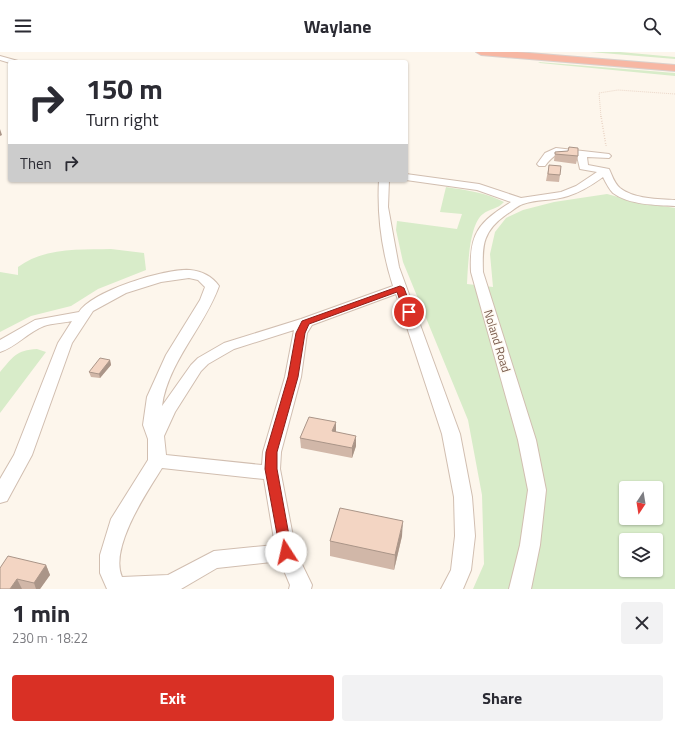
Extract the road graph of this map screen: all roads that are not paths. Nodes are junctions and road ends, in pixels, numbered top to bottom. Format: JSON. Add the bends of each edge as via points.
{"nodes":[{"id":1,"x":481,"y":52,"type":"edge"},
{"id":2,"x":531,"y":52,"type":"edge"},
{"id":3,"x":568,"y":52,"type":"edge"},
{"id":4,"x":675,"y":63,"type":"edge"},
{"id":5,"x":675,"y":68,"type":"edge"},
{"id":6,"x":582,"y":153,"type":"junction"},
{"id":7,"x":542,"y":164,"type":"dead end"},
{"id":8,"x":605,"y":171,"type":"junction"},
{"id":9,"x":408,"y":177,"type":"edge"},
{"id":10,"x":384,"y":182,"type":"edge"},
{"id":11,"x":520,"y":201,"type":"junction"},
{"id":12,"x":675,"y":203,"type":"edge"},
{"id":13,"x":400,"y":288,"type":"junction"},
{"id":14,"x":83,"y":315,"type":"junction"},
{"id":15,"x":306,"y":322,"type":"junction"},
{"id":16,"x":0,"y":347,"type":"edge"},
{"id":17,"x":156,"y":436,"type":"junction"},
{"id":18,"x":157,"y":461,"type":"junction"},
{"id":19,"x":272,"y":473,"type":"junction"},
{"id":20,"x":0,"y":496,"type":"edge"},
{"id":21,"x":286,"y":552,"type":"junction"},
{"id":22,"x":300,"y":589,"type":"edge"},
{"id":23,"x":452,"y":589,"type":"edge"},
{"id":24,"x":520,"y":589,"type":"edge"}],
"edges":[{"from":1,"to":5,"type":"highway"},
{"from":2,"to":4,"type":"highway"},
{"from":3,"to":4,"type":"highway"},
{"from":6,"to":7,"type":"street","via":[[556,151],[548,155]]},
{"from":6,"to":8,"type":"street","via":[[583,167]]},
{"from":6,"to":8,"type":"street","via":[[606,151]]},
{"from":8,"to":11,"type":"street","name":"Noland Road","via":[[571,192]]},
{"from":8,"to":12,"type":"street","via":[[616,190],[623,194]]},
{"from":9,"to":11,"type":"street","via":[[479,187]]},
{"from":10,"to":13,"type":"street","via":[[383,207],[387,237]]},
{"from":11,"to":24,"type":"street","name":"Noland Road","via":[[492,219],[484,228],[478,239],[476,254],[477,272],[527,440],[537,490],[530,545]]},
{"from":13,"to":15,"type":"street"},
{"from":13,"to":23,"type":"street","via":[[451,434],[463,497],[465,536],[461,570]]},
{"from":14,"to":16,"type":"street","via":[[40,323]]},
{"from":14,"to":17,"type":"street","via":[[88,308],[121,290],[159,278],[188,274],[202,276],[212,286],[207,300],[173,355],[155,397],[151,425]]},
{"from":14,"to":20,"type":"street","via":[[65,343],[23,455]]},
{"from":15,"to":17,"type":"street","via":[[230,346],[203,361],[167,411]]},
{"from":15,"to":19,"type":"street","via":[[300,333],[293,377],[272,452]]},
{"from":17,"to":18,"type":"street"},
{"from":18,"to":19,"type":"street"},
{"from":18,"to":21,"type":"street","via":[[121,519],[110,555],[110,573],[116,586],[171,584],[214,560]]},
{"from":19,"to":21,"type":"street"},
{"from":21,"to":22,"type":"street"}]}
